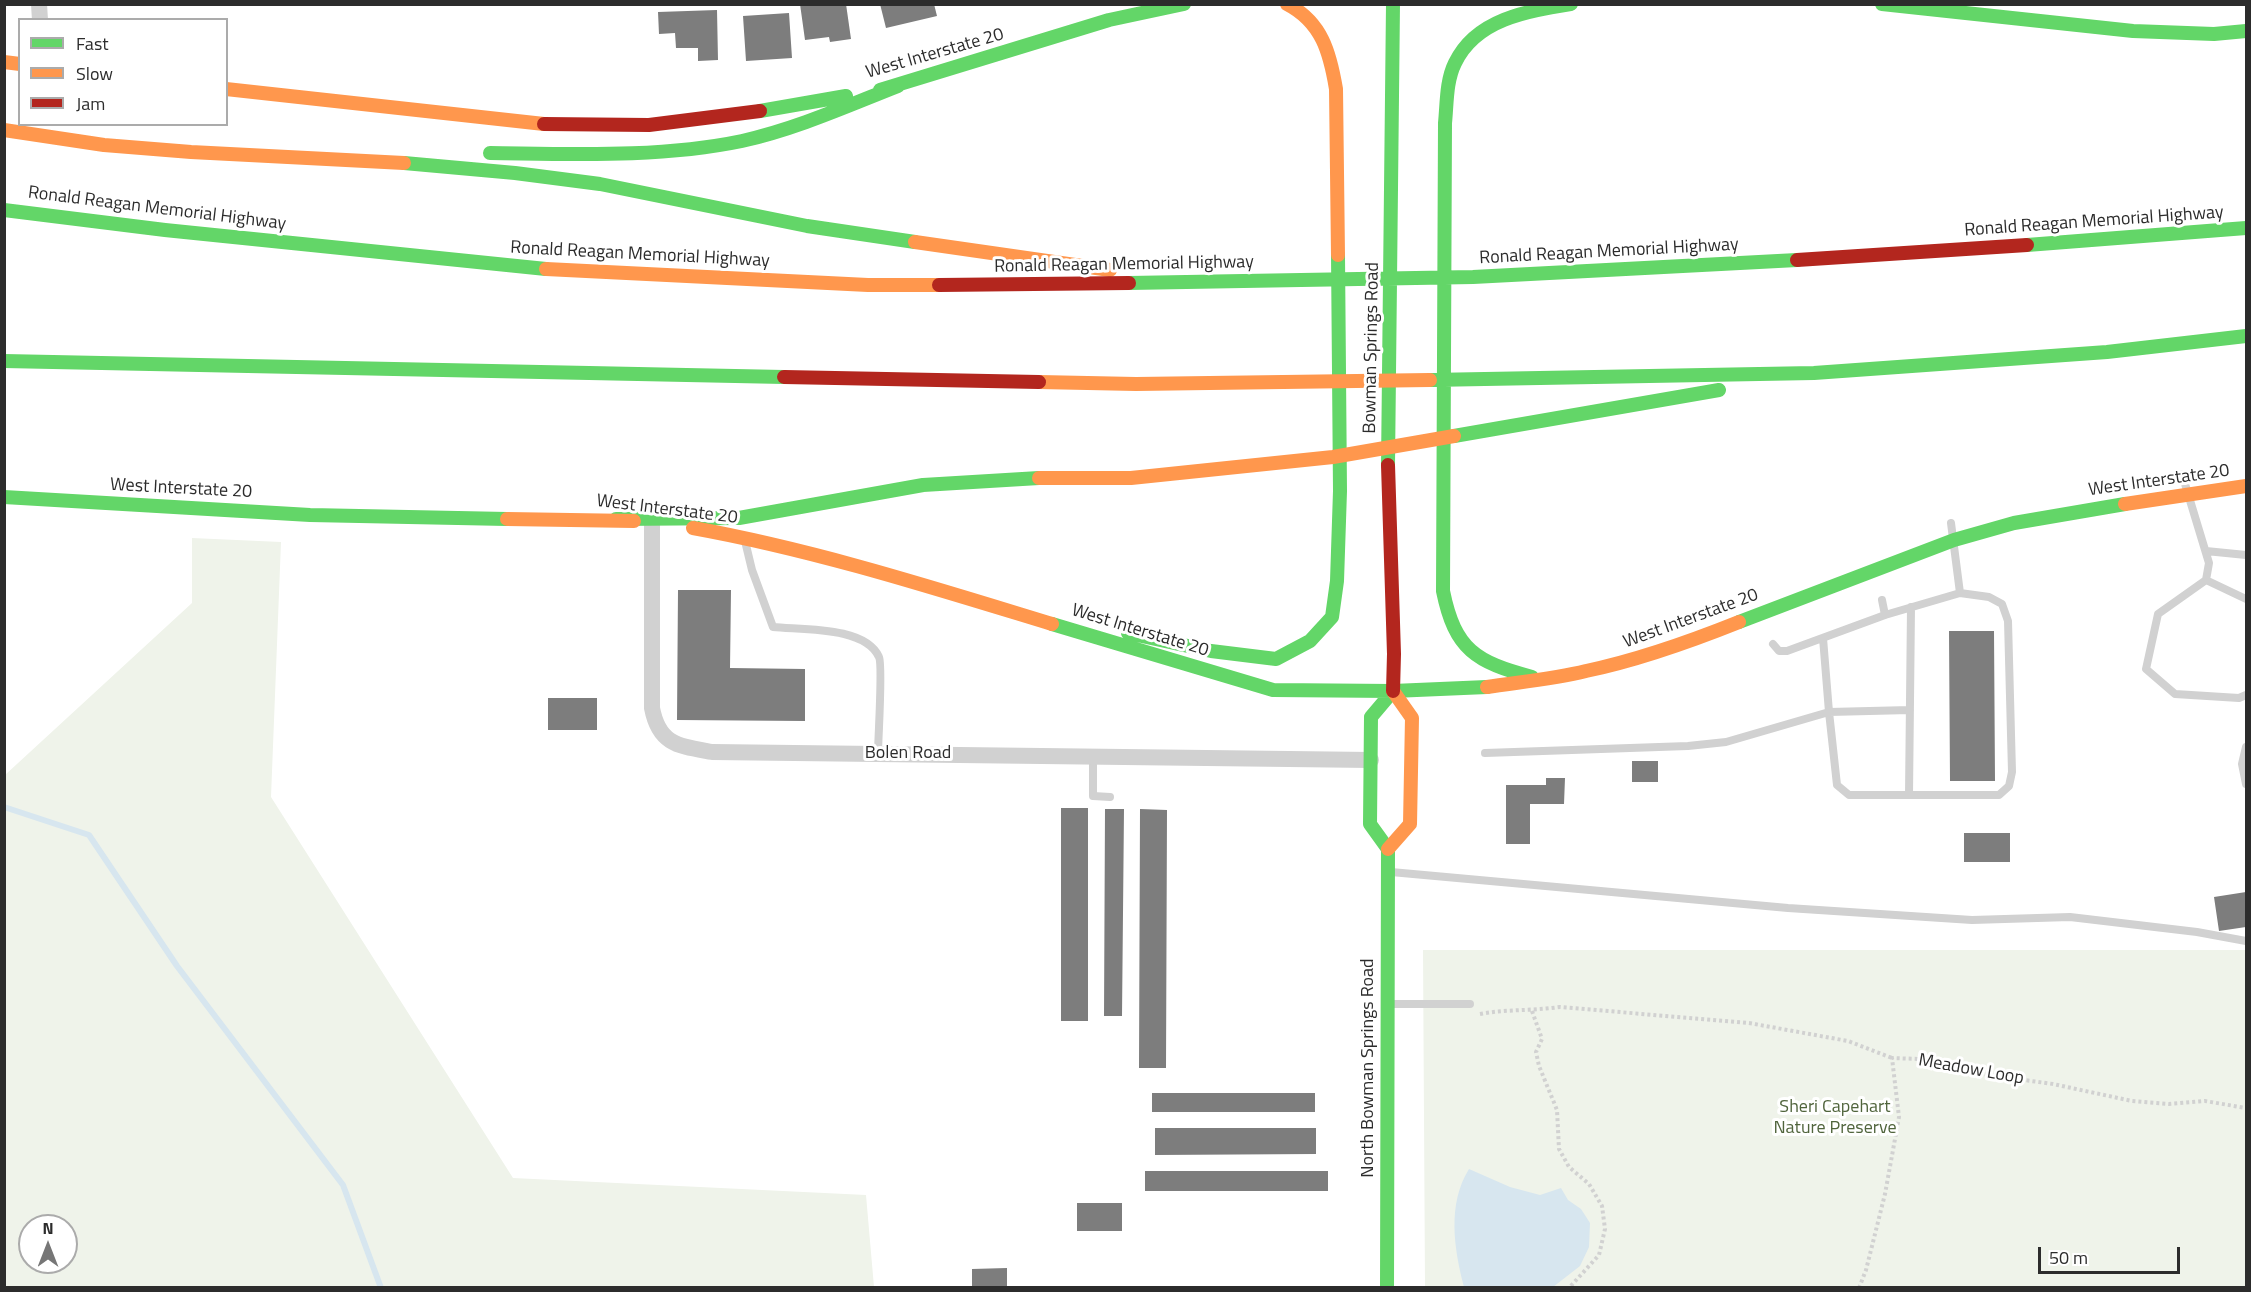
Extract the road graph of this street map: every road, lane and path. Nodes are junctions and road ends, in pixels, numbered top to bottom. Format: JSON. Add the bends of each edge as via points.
{"nodes":[{"id":1,"x":1184,"y":4,"type":"edge"},
{"id":2,"x":1287,"y":4,"type":"edge"},
{"id":3,"x":1393,"y":4,"type":"edge"},
{"id":4,"x":1571,"y":4,"type":"edge"},
{"id":5,"x":1882,"y":4,"type":"edge"},
{"id":6,"x":2247,"y":31,"type":"edge"},
{"id":7,"x":898,"y":86,"type":"junction"},
{"id":8,"x":228,"y":89,"type":"edge"},
{"id":9,"x":4,"y":130,"type":"edge"},
{"id":10,"x":444,"y":153,"type":"dead end"},
{"id":11,"x":479,"y":153,"type":"dead end"},
{"id":12,"x":313,"y":159,"type":"junction"},
{"id":13,"x":4,"y":210,"type":"edge"},
{"id":14,"x":2247,"y":217,"type":"edge"},
{"id":15,"x":2247,"y":228,"type":"edge"},
{"id":16,"x":2130,"y":237,"type":"junction"},
{"id":17,"x":1193,"y":283,"type":"junction"},
{"id":18,"x":2247,"y":336,"type":"edge"},
{"id":19,"x":4,"y":361,"type":"edge"},
{"id":20,"x":1814,"y":373,"type":"junction"},
{"id":21,"x":2182,"y":474,"type":"dead end"},
{"id":22,"x":2247,"y":486,"type":"edge"},
{"id":23,"x":2187,"y":496,"type":"junction"},
{"id":24,"x":4,"y":497,"type":"edge"},
{"id":25,"x":616,"y":519,"type":"junction"},
{"id":26,"x":652,"y":523,"type":"junction"},
{"id":27,"x":1951,"y":523,"type":"dead end"},
{"id":28,"x":744,"y":537,"type":"junction"},
{"id":29,"x":1954,"y":540,"type":"junction"},
{"id":30,"x":2206,"y":551,"type":"junction"},
{"id":31,"x":2247,"y":555,"type":"edge"},
{"id":32,"x":2206,"y":580,"type":"junction"},
{"id":33,"x":1960,"y":593,"type":"junction"},
{"id":34,"x":2247,"y":599,"type":"edge"},
{"id":35,"x":1882,"y":600,"type":"dead end"},
{"id":36,"x":1911,"y":607,"type":"junction"},
{"id":37,"x":1885,"y":615,"type":"junction"},
{"id":38,"x":1072,"y":630,"type":"junction"},
{"id":39,"x":1823,"y":638,"type":"junction"},
{"id":40,"x":1773,"y":644,"type":"dead end"},
{"id":41,"x":1542,"y":679,"type":"junction"},
{"id":42,"x":1393,"y":691,"type":"junction"},
{"id":43,"x":2247,"y":695,"type":"edge"},
{"id":44,"x":1910,"y":710,"type":"junction"},
{"id":45,"x":1829,"y":712,"type":"junction"},
{"id":46,"x":2247,"y":747,"type":"edge"},
{"id":47,"x":1485,"y":753,"type":"dead end"},
{"id":48,"x":878,"y":754,"type":"junction"},
{"id":49,"x":1093,"y":756,"type":"junction"},
{"id":50,"x":1371,"y":760,"type":"junction"},
{"id":51,"x":2247,"y":784,"type":"edge"},
{"id":52,"x":1909,"y":795,"type":"junction"},
{"id":53,"x":1110,"y":797,"type":"dead end"},
{"id":54,"x":1388,"y":849,"type":"junction"},
{"id":55,"x":1388,"y":872,"type":"junction"},
{"id":56,"x":2247,"y":941,"type":"edge"},
{"id":57,"x":1388,"y":1004,"type":"junction"},
{"id":58,"x":1470,"y":1004,"type":"dead end"},
{"id":59,"x":1532,"y":1011,"type":"junction"},
{"id":60,"x":1473,"y":1015,"type":"dead end"},
{"id":61,"x":1892,"y":1058,"type":"junction"},
{"id":62,"x":2247,"y":1108,"type":"edge"},
{"id":63,"x":1387,"y":1287,"type":"edge"},
{"id":64,"x":1569,"y":1287,"type":"edge"},
{"id":65,"x":1859,"y":1287,"type":"edge"}],
"edges":[{"from":1,"to":7,"type":"main road","name":"West Interstate 20","via":[[1109,20]]},
{"from":2,"to":38,"type":"main road","via":[[1316,29],[1331,56],[1336,89],[1340,490],[1332,617],[1310,641],[1276,659],[1211,651],[1139,634]]},
{"from":3,"to":42,"type":"main road","name":"Bowman Springs Road","via":[[1388,487]]},
{"from":4,"to":41,"type":"main road","via":[[1493,23],[1469,41],[1455,63],[1448,90],[1444,155],[1446,611],[1460,641],[1485,663]]},
{"from":5,"to":6,"type":"main road","via":[[2133,31]]},
{"from":7,"to":8,"type":"main road","name":"West Interstate 20","via":[[792,107],[650,125],[535,124]]},
{"from":7,"to":11,"type":"main road","via":[[779,131],[720,145],[595,154]]},
{"from":9,"to":12,"type":"main road","via":[[104,144]]},
{"from":10,"to":12,"type":"main road"},
{"from":12,"to":17,"type":"main road","via":[[514,172],[600,184],[807,225]]},
{"from":13,"to":17,"type":"main road","name":"Ronald Reagan Memorial Highway","via":[[545,269],[867,285]]},
{"from":14,"to":16,"type":"main road"},
{"from":15,"to":16,"type":"main road","name":"Ronald Reagan Memorial Highway"},
{"from":16,"to":17,"type":"main road","name":"Ronald Reagan Memorial Highway","via":[[1642,270]]},
{"from":18,"to":20,"type":"main road","via":[[2107,352]]},
{"from":19,"to":20,"type":"main road","via":[[1137,384]]},
{"from":20,"to":25,"type":"main road","via":[[1333,457],[1131,478],[1022,478],[924,485],[739,518]]},
{"from":21,"to":23,"type":"lane"},
{"from":22,"to":23,"type":"main road","name":"West Interstate 20"},
{"from":23,"to":29,"type":"main road","name":"West Interstate 20","via":[[2063,513]]},
{"from":23,"to":30,"type":"lane"},
{"from":24,"to":25,"type":"main road","name":"West Interstate 20","via":[[310,514]]},
{"from":25,"to":26,"type":"main road","name":"West Interstate 20"},
{"from":26,"to":28,"type":"main road","name":"West Interstate 20"},
{"from":26,"to":48,"type":"street","name":"Bolen Road","via":[[652,708],[661,733],[676,745],[712,753]]},
{"from":27,"to":29,"type":"lane"},
{"from":28,"to":38,"type":"main road","name":"West Interstate 20","via":[[876,571]]},
{"from":28,"to":48,"type":"lane","via":[[773,627],[843,633],[867,642],[880,658]]},
{"from":29,"to":33,"type":"lane"},
{"from":29,"to":41,"type":"main road","name":"West Interstate 20","via":[[1689,642],[1633,660]]},
{"from":30,"to":31,"type":"lane"},
{"from":30,"to":32,"type":"lane"},
{"from":32,"to":34,"type":"lane"},
{"from":32,"to":43,"type":"lane","via":[[2158,614],[2146,669],[2175,694],[2239,698]]},
{"from":33,"to":36,"type":"lane"},
{"from":33,"to":52,"type":"lane","via":[[1989,597],[2002,604],[2008,621],[2012,772],[2009,786],[1999,795]]},
{"from":35,"to":37,"type":"lane"},
{"from":36,"to":37,"type":"lane"},
{"from":36,"to":44,"type":"lane"},
{"from":37,"to":39,"type":"lane"},
{"from":38,"to":42,"type":"main road","name":"West Interstate 20","via":[[1273,690]]},
{"from":39,"to":40,"type":"lane","via":[[1782,651]]},
{"from":39,"to":45,"type":"lane"},
{"from":41,"to":42,"type":"main road","name":"West Interstate 20","via":[[1480,688]]},
{"from":42,"to":50,"type":"main road","via":[[1371,717]]},
{"from":42,"to":54,"type":"main road","via":[[1412,718],[1410,824]]},
{"from":44,"to":45,"type":"lane"},
{"from":44,"to":52,"type":"lane"},
{"from":45,"to":47,"type":"lane","via":[[1717,743],[1688,747]]},
{"from":45,"to":52,"type":"lane","via":[[1837,785],[1849,795]]},
{"from":46,"to":51,"type":"lane","via":[[2242,764]]},
{"from":48,"to":49,"type":"street","name":"Bolen Road"},
{"from":49,"to":50,"type":"street","name":"Bolen Road"},
{"from":49,"to":53,"type":"lane","via":[[1093,796]]},
{"from":50,"to":54,"type":"main road","via":[[1370,824]]},
{"from":54,"to":55,"type":"main road","name":"North Bowman Springs Road"},
{"from":55,"to":56,"type":"lane","via":[[1788,908],[1972,920],[2070,917]]},
{"from":55,"to":57,"type":"main road","name":"North Bowman Springs Road"},
{"from":57,"to":58,"type":"lane"},
{"from":57,"to":63,"type":"main road","name":"North Bowman Springs Road"},
{"from":59,"to":60,"type":"path","via":[[1504,1009]]},
{"from":59,"to":61,"type":"path","via":[[1560,1007],[1749,1023],[1848,1041]]},
{"from":59,"to":64,"type":"path","via":[[1542,1039],[1536,1052],[1539,1066],[1557,1110],[1559,1149],[1602,1206],[1605,1229],[1599,1255]]},
{"from":61,"to":62,"type":"path","name":"Meadow Loop","via":[[1919,1059],[2132,1101],[2205,1101]]},
{"from":61,"to":65,"type":"path","name":"Meadow Loop","via":[[1899,1118],[1885,1194]]}]}
